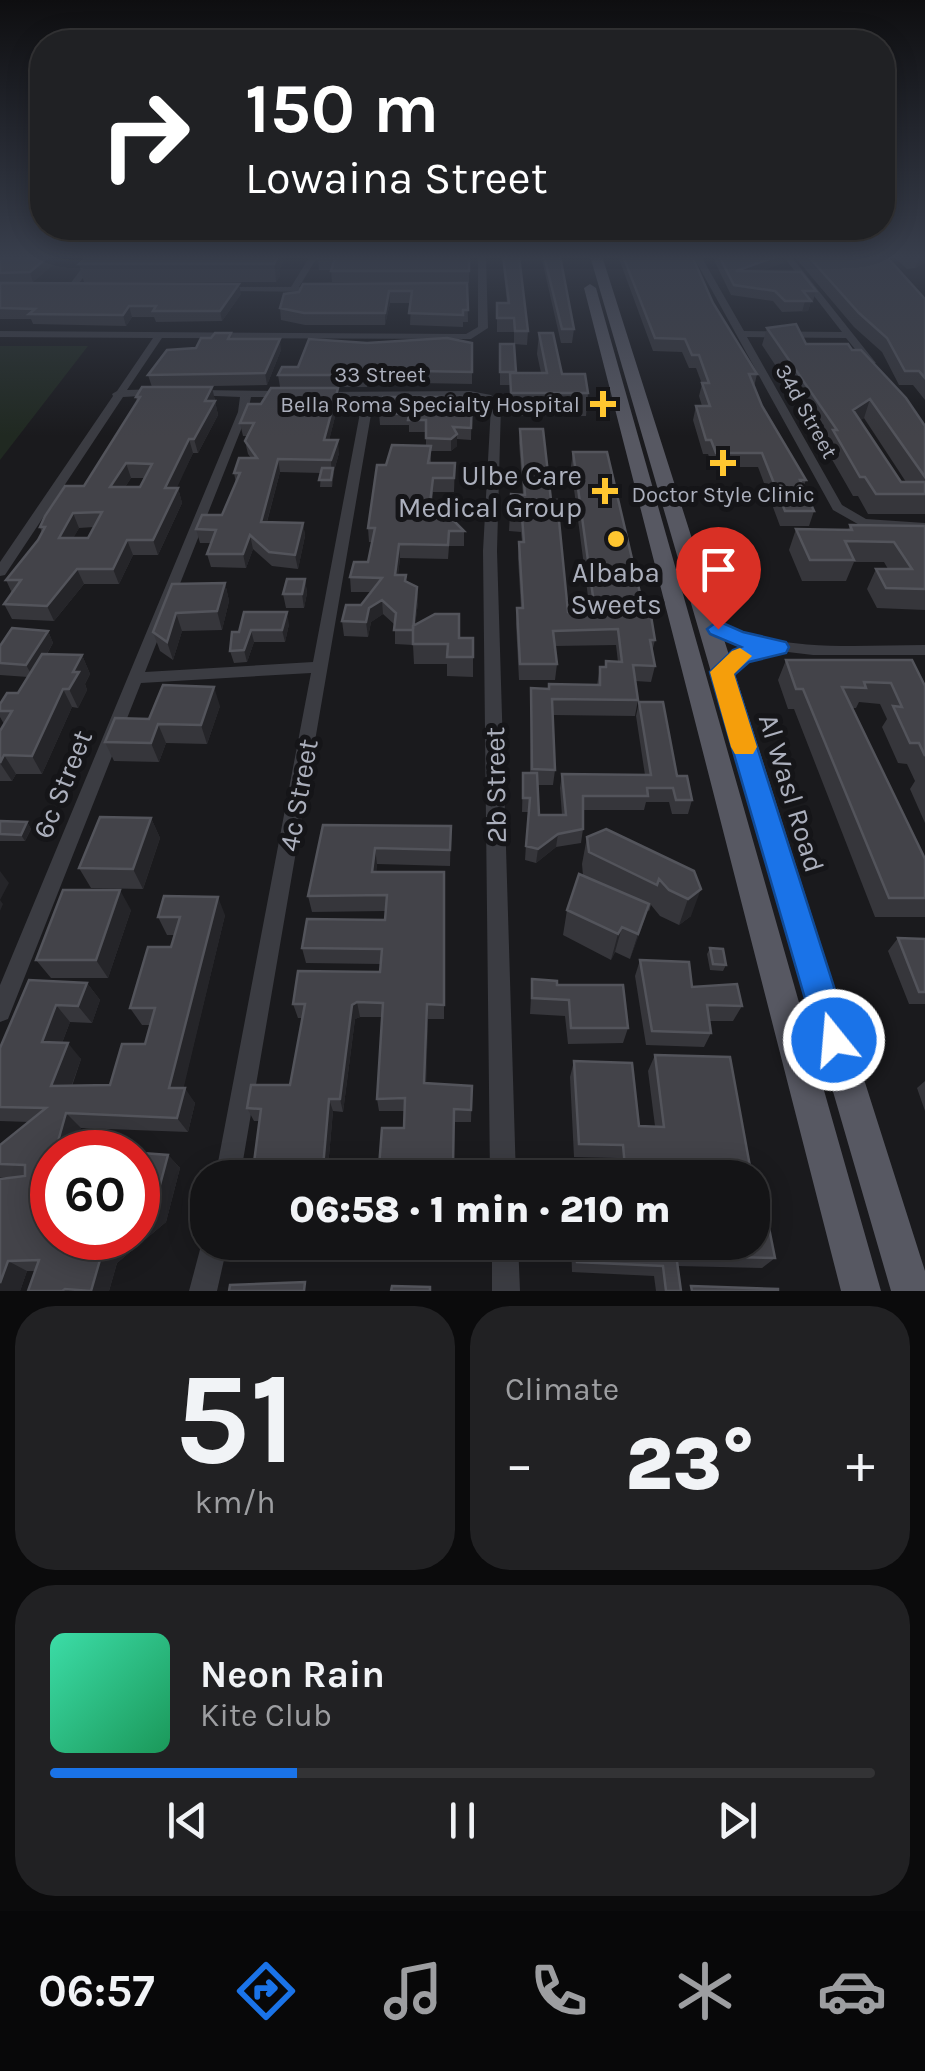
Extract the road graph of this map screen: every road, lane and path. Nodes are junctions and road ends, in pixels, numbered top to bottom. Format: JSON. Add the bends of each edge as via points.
{"nodes":[{"id":1,"x":483,"y":316,"type":"edge"},
{"id":2,"x":596,"y":316,"type":"edge"},
{"id":3,"x":611,"y":316,"type":"edge"},
{"id":4,"x":731,"y":316,"type":"edge"},
{"id":5,"x":834,"y":316,"type":"edge"},
{"id":6,"x":0,"y":334,"type":"edge"},
{"id":7,"x":741,"y":334,"type":"junction"},
{"id":8,"x":849,"y":335,"type":"junction"},
{"id":9,"x":155,"y":336,"type":"junction"},
{"id":10,"x":882,"y":376,"type":"edge"},
{"id":11,"x":119,"y":391,"type":"junction"},
{"id":12,"x":488,"y":397,"type":"joint"},
{"id":13,"x":249,"y":400,"type":"junction"},
{"id":14,"x":372,"y":401,"type":"junction"},
{"id":15,"x":925,"y":527,"type":"edge"},
{"id":16,"x":0,"y":572,"type":"edge"},
{"id":17,"x":684,"y":620,"type":"junction"},
{"id":18,"x":778,"y":647,"type":"junction"},
{"id":19,"x":920,"y":650,"type":"edge"},
{"id":20,"x":925,"y":667,"type":"edge"},
{"id":21,"x":138,"y":671,"type":"junction"},
{"id":22,"x":722,"y":672,"type":"junction"},
{"id":23,"x":320,"y":673,"type":"junction"},
{"id":24,"x":706,"y":715,"type":"junction"},
{"id":25,"x":734,"y":716,"type":"junction"},
{"id":26,"x":0,"y":1011,"type":"edge"},
{"id":27,"x":230,"y":1160,"type":"edge"},
{"id":28,"x":504,"y":1160,"type":"edge"},
{"id":29,"x":212,"y":1260,"type":"edge"},
{"id":30,"x":505,"y":1260,"type":"edge"},
{"id":31,"x":206,"y":1291,"type":"edge"},
{"id":32,"x":506,"y":1291,"type":"edge"},
{"id":33,"x":862,"y":1291,"type":"edge"},
{"id":34,"x":911,"y":1291,"type":"edge"}],
"edges":[{"from":1,"to":9,"type":"street","name":"33 Street","via":[[476,336]]},
{"from":2,"to":17,"type":"main road","name":"Al Wasl Road","via":[[616,406]]},
{"from":3,"to":17,"type":"main road","name":"Al Wasl Road"},
{"from":4,"to":7,"type":"street","name":"34d Street"},
{"from":5,"to":8,"type":"street"},
{"from":6,"to":9,"type":"street","name":"33 Street"},
{"from":7,"to":8,"type":"street"},
{"from":7,"to":15,"type":"street","name":"34d Street","via":[[836,507],[863,523]]},
{"from":8,"to":10,"type":"street"},
{"from":9,"to":11,"type":"street"},
{"from":11,"to":13,"type":"street","name":"33 Street"},
{"from":11,"to":16,"type":"street"},
{"from":12,"to":14,"type":"street","name":"33 Street"},
{"from":12,"to":28,"type":"street","name":"2b Street","via":[[496,405],[490,550]]},
{"from":13,"to":14,"type":"street","name":"33 Street"},
{"from":13,"to":21,"type":"street","name":"6c Street"},
{"from":14,"to":23,"type":"street","name":"4c Street"},
{"from":17,"to":18,"type":"street"},
{"from":17,"to":22,"type":"main road","name":"Al Wasl Road"},
{"from":17,"to":24,"type":"main road","name":"Al Wasl Road"},
{"from":18,"to":19,"type":"street"},
{"from":18,"to":22,"type":"street","via":[[742,655]]},
{"from":19,"to":20,"type":"street"},
{"from":21,"to":23,"type":"street"},
{"from":21,"to":26,"type":"street","name":"6c Street"},
{"from":22,"to":25,"type":"main road","name":"Al Wasl Road"},
{"from":23,"to":27,"type":"street","name":"4c Street"},
{"from":24,"to":25,"type":"main road","via":[[718,708]]},
{"from":24,"to":33,"type":"main road","name":"Al Wasl Road"},
{"from":25,"to":34,"type":"main road","name":"Al Wasl Road"},
{"from":29,"to":31,"type":"street"},
{"from":30,"to":32,"type":"street"}]}
